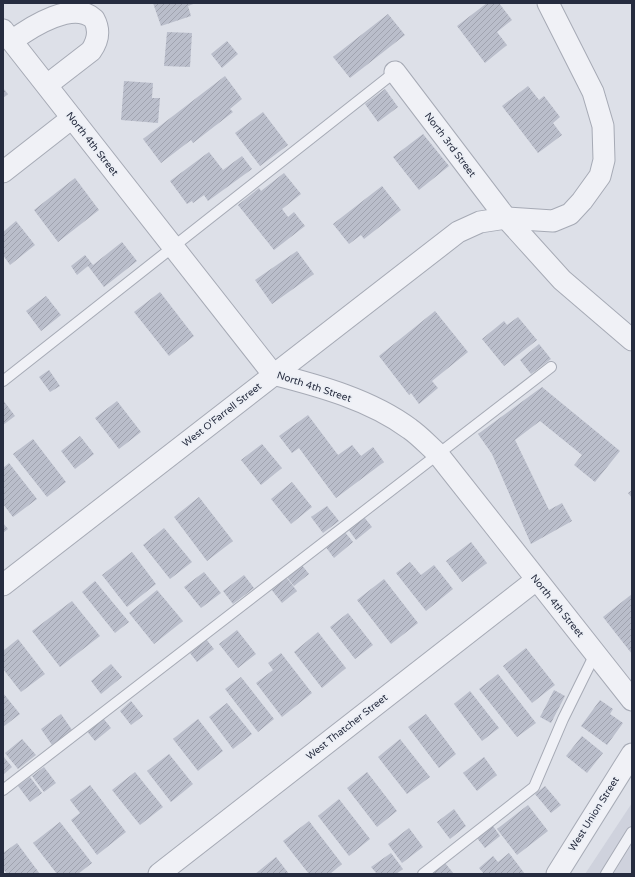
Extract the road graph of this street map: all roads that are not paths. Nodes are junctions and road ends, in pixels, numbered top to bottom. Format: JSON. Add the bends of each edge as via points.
{"nodes":[{"id":1,"x":548,"y":3,"type":"edge"},
{"id":2,"x":8,"y":36,"type":"edge"},
{"id":3,"x":395,"y":72,"type":"joint"},
{"id":4,"x":47,"y":86,"type":"junction"},
{"id":5,"x":72,"y":118,"type":"junction"},
{"id":6,"x":3,"y":172,"type":"edge"},
{"id":7,"x":506,"y":218,"type":"junction"},
{"id":8,"x":173,"y":247,"type":"junction"},
{"id":9,"x":632,"y":340,"type":"edge"},
{"id":10,"x":551,"y":366,"type":"dead end"},
{"id":11,"x":273,"y":374,"type":"junction"},
{"id":12,"x":3,"y":381,"type":"edge"},
{"id":13,"x":437,"y":453,"type":"junction"},
{"id":14,"x":536,"y":580,"type":"junction"},
{"id":15,"x":3,"y":585,"type":"edge"},
{"id":16,"x":596,"y":652,"type":"junction"},
{"id":17,"x":632,"y":700,"type":"edge"},
{"id":18,"x":632,"y":754,"type":"edge"},
{"id":19,"x":3,"y":790,"type":"edge"},
{"id":20,"x":632,"y":832,"type":"edge"},
{"id":21,"x":159,"y":874,"type":"edge"},
{"id":22,"x":423,"y":874,"type":"edge"},
{"id":23,"x":557,"y":874,"type":"edge"},
{"id":24,"x":606,"y":874,"type":"edge"}],
"edges":[{"from":1,"to":7,"type":"street","name":"West O'Farrell Street","via":[[593,92],[603,126],[604,160],[600,176],[570,214],[553,221]]},
{"from":2,"to":4,"type":"street","name":"North 4th Street"},
{"from":2,"to":4,"type":"street","via":[[62,5],[80,6],[94,18],[98,37],[91,51]]},
{"from":3,"to":7,"type":"street","name":"North 3rd Street"},
{"from":3,"to":8,"type":"lane"},
{"from":4,"to":5,"type":"street","name":"North 4th Street"},
{"from":5,"to":6,"type":"street"},
{"from":5,"to":8,"type":"street","name":"North 4th Street"},
{"from":7,"to":9,"type":"street","name":"North 3rd Street","via":[[562,280]]},
{"from":7,"to":11,"type":"street","name":"West O'Farrell Street","via":[[480,222],[458,232]]},
{"from":8,"to":11,"type":"street","name":"North 4th Street"},
{"from":8,"to":12,"type":"lane"},
{"from":10,"to":13,"type":"lane"},
{"from":11,"to":13,"type":"street","name":"North 4th Street","via":[[302,381],[361,402],[393,417],[411,429]]},
{"from":11,"to":15,"type":"street","name":"West O'Farrell Street"},
{"from":13,"to":14,"type":"street","name":"North 4th Street"},
{"from":13,"to":19,"type":"lane"},
{"from":14,"to":16,"type":"street","name":"North 4th Street"},
{"from":14,"to":21,"type":"street","name":"West Thatcher Street"},
{"from":16,"to":17,"type":"street","name":"North 4th Street"},
{"from":16,"to":22,"type":"lane","via":[[563,719],[534,787]]},
{"from":18,"to":23,"type":"street","name":"West Union Street"},
{"from":20,"to":24,"type":"lane"}]}
